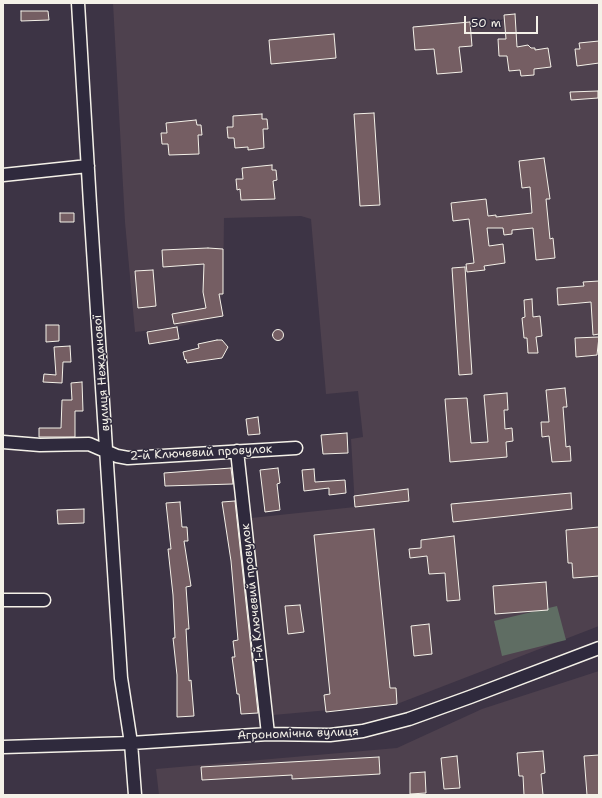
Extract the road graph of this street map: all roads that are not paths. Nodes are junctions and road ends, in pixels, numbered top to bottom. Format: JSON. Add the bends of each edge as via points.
{"nodes":[{"id":1,"x":78,"y":3,"type":"edge"},
{"id":2,"x":88,"y":166,"type":"junction"},
{"id":3,"x":3,"y":175,"type":"edge"},
{"id":4,"x":3,"y":442,"type":"edge"},
{"id":5,"x":296,"y":448,"type":"dead end"},
{"id":6,"x":108,"y":451,"type":"junction"},
{"id":7,"x":237,"y":451,"type":"junction"},
{"id":8,"x":3,"y":600,"type":"edge"},
{"id":9,"x":44,"y":600,"type":"dead end"},
{"id":10,"x":599,"y":648,"type":"edge"},
{"id":11,"x":268,"y":734,"type":"junction"},
{"id":12,"x":131,"y":743,"type":"junction"},
{"id":13,"x":3,"y":747,"type":"edge"},
{"id":14,"x":135,"y":795,"type":"edge"}],
"edges":[{"from":1,"to":2,"type":"street","name":"вулиця Нежданової"},
{"from":2,"to":3,"type":"street"},
{"from":2,"to":6,"type":"street","name":"вулиця Нежданової"},
{"from":4,"to":6,"type":"street","name":"2-й Ключевий провулок","via":[[40,445],[89,444]]},
{"from":5,"to":7,"type":"street","name":"2-й Ключевий провулок"},
{"from":6,"to":7,"type":"street","name":"2-й Ключевий провулок","via":[[128,458]]},
{"from":6,"to":12,"type":"street","name":"вулиця Нежданової","via":[[121,678]]},
{"from":7,"to":11,"type":"street","name":"1-й Ключевий провулок"},
{"from":8,"to":9,"type":"street"},
{"from":10,"to":11,"type":"street","name":"Агрономічна вулиця","via":[[384,727],[330,735]]},
{"from":11,"to":12,"type":"street","name":"Агрономічна вулиця"},
{"from":12,"to":13,"type":"street","name":"Агрономічна вулиця"},
{"from":12,"to":14,"type":"street"}]}
